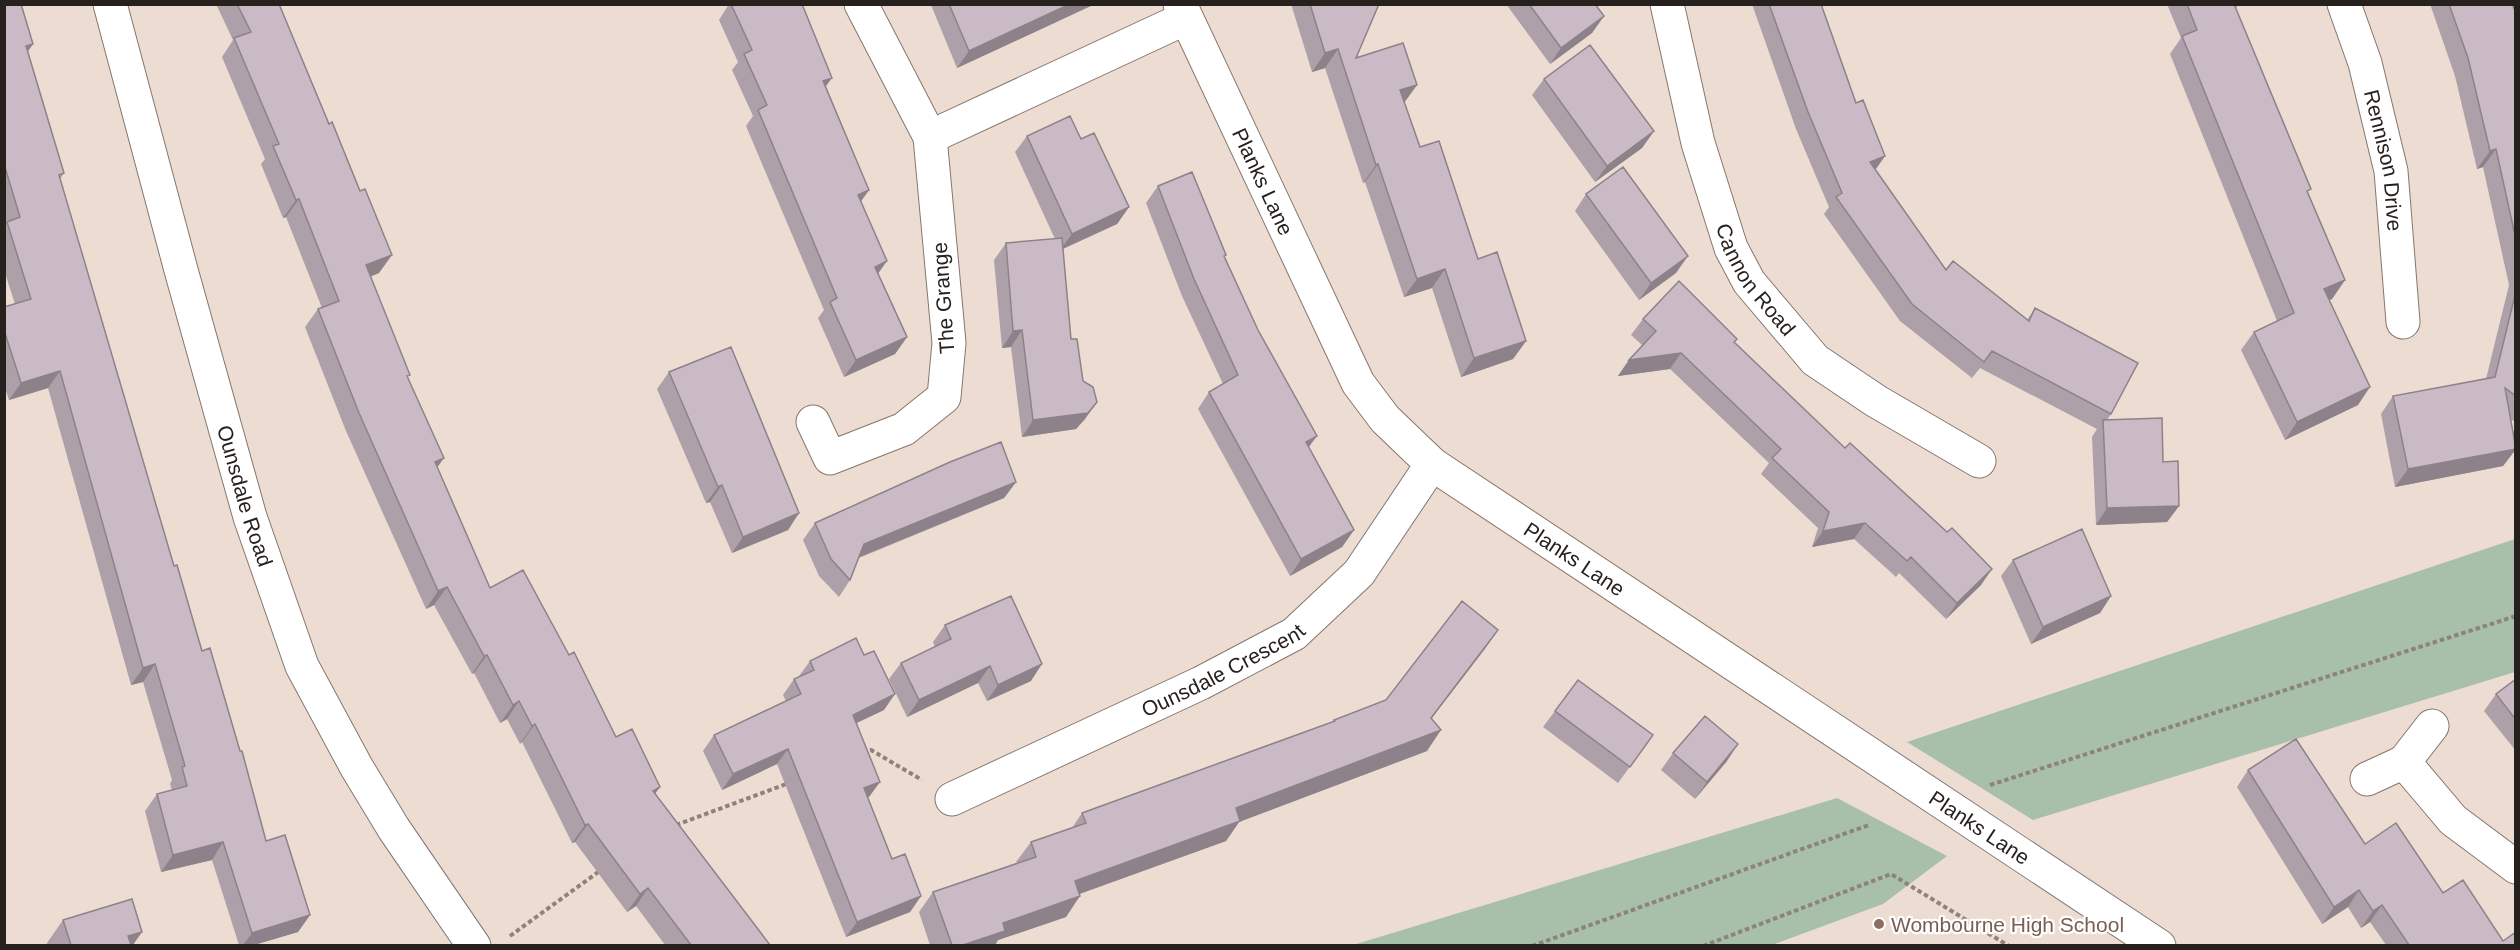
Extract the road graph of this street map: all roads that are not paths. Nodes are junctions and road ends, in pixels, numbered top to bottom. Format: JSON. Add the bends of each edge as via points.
{"nodes":[{"id":1,"x":110,"y":4,"type":"edge"},
{"id":2,"x":861,"y":4,"type":"edge"},
{"id":3,"x":1667,"y":4,"type":"edge"},
{"id":4,"x":2344,"y":4,"type":"edge"},
{"id":5,"x":1183,"y":11,"type":"edge"},
{"id":6,"x":930,"y":137,"type":"junction"},
{"id":7,"x":2403,"y":322,"type":"dead end"},
{"id":8,"x":813,"y":422,"type":"dead end"},
{"id":9,"x":1978,"y":461,"type":"dead end"},
{"id":10,"x":1432,"y":464,"type":"junction"},
{"id":11,"x":2432,"y":726,"type":"dead end"},
{"id":12,"x":2404,"y":762,"type":"junction"},
{"id":13,"x":2367,"y":779,"type":"dead end"},
{"id":14,"x":952,"y":799,"type":"road end"},
{"id":15,"x":2516,"y":867,"type":"edge"},
{"id":16,"x":464,"y":940,"type":"edge"},
{"id":17,"x":2159,"y":945,"type":"edge"}],
"edges":[{"from":1,"to":16,"type":"street","name":"Ounsdale Road","via":[[250,517],[302,666],[357,768]]},
{"from":2,"to":6,"type":"street","name":"The Grange"},
{"from":3,"to":9,"type":"street","name":"Cannon Road","via":[[1698,143],[1731,248],[1749,282],[1815,360]]},
{"from":4,"to":7,"type":"street","name":"Rennison Drive","via":[[2365,63],[2391,171]]},
{"from":5,"to":6,"type":"street"},
{"from":5,"to":10,"type":"street","name":"Planks Lane","via":[[1358,383],[1385,419]]},
{"from":6,"to":8,"type":"street","name":"The Grange","via":[[949,343],[944,397],[904,429],[830,458]]},
{"from":10,"to":14,"type":"street","name":"Ounsdale Crescent","via":[[1359,573],[1294,634],[1201,683]]},
{"from":10,"to":17,"type":"street","name":"Planks Lane"},
{"from":11,"to":12,"type":"street"},
{"from":12,"to":13,"type":"street"},
{"from":12,"to":15,"type":"street","via":[[2453,820]]}]}
